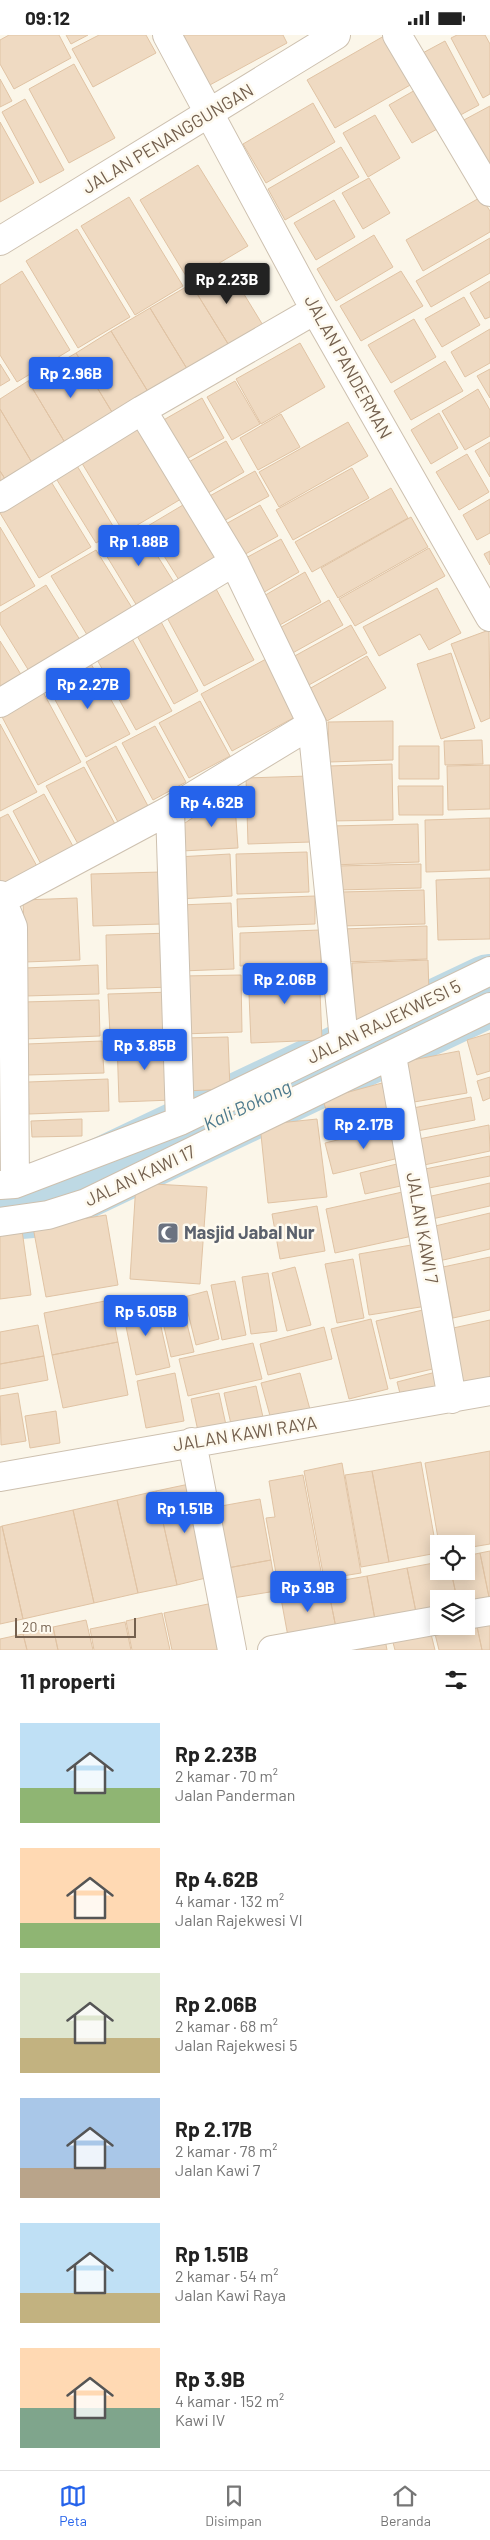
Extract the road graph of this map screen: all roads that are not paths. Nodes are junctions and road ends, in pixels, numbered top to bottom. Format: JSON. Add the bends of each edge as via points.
{"nodes":[{"id":1,"x":166,"y":35,"type":"edge"},
{"id":2,"x":336,"y":35,"type":"edge"},
{"id":3,"x":398,"y":35,"type":"edge"},
{"id":4,"x":211,"y":113,"type":"junction"},
{"id":5,"x":490,"y":192,"type":"edge"},
{"id":6,"x":0,"y":241,"type":"edge"},
{"id":7,"x":316,"y":310,"type":"junction"},
{"id":8,"x":142,"y":410,"type":"junction"},
{"id":9,"x":0,"y":499,"type":"edge"},
{"id":10,"x":234,"y":562,"type":"junction"},
{"id":11,"x":490,"y":617,"type":"edge"},
{"id":12,"x":0,"y":703,"type":"edge"},
{"id":13,"x":312,"y":724,"type":"junction"},
{"id":14,"x":170,"y":810,"type":"junction"},
{"id":15,"x":1,"y":899,"type":"edge"},
{"id":16,"x":490,"y":971,"type":"edge"},
{"id":17,"x":490,"y":1007,"type":"edge"},
{"id":18,"x":344,"y":1041,"type":"junction"},
{"id":19,"x":392,"y":1056,"type":"junction"},
{"id":20,"x":180,"y":1121,"type":"junction"},
{"id":21,"x":8,"y":1185,"type":"edge"},
{"id":22,"x":0,"y":1222,"type":"edge"},
{"id":23,"x":490,"y":1391,"type":"edge"},
{"id":24,"x":452,"y":1399,"type":"junction"},
{"id":25,"x":192,"y":1442,"type":"junction"},
{"id":26,"x":0,"y":1477,"type":"edge"},
{"id":27,"x":490,"y":1611,"type":"edge"},
{"id":28,"x":475,"y":1614,"type":"edge"},
{"id":29,"x":430,"y":1622,"type":"edge"},
{"id":30,"x":232,"y":1650,"type":"edge"},
{"id":31,"x":272,"y":1650,"type":"edge"}],
"edges":[{"from":1,"to":4,"type":"street","name":"JALAN PANDERMAN"},
{"from":2,"to":4,"type":"street","name":"JALAN PENANGGUNGAN"},
{"from":3,"to":5,"type":"street"},
{"from":4,"to":6,"type":"street","name":"JALAN PENANGGUNGAN"},
{"from":4,"to":7,"type":"street","name":"JALAN PANDERMAN"},
{"from":7,"to":8,"type":"street"},
{"from":7,"to":11,"type":"street","name":"JALAN PANDERMAN"},
{"from":8,"to":9,"type":"street"},
{"from":8,"to":10,"type":"street"},
{"from":10,"to":12,"type":"street"},
{"from":10,"to":13,"type":"street"},
{"from":13,"to":14,"type":"street"},
{"from":13,"to":18,"type":"street"},
{"from":14,"to":15,"type":"street"},
{"from":14,"to":20,"type":"street"},
{"from":15,"to":21,"type":"street","via":[[12,927]]},
{"from":16,"to":18,"type":"street","name":"JALAN RAJEKWESI 5"},
{"from":17,"to":19,"type":"street","name":"JALAN KAWI 17"},
{"from":18,"to":20,"type":"street","name":"JALAN RAJEKWESI 5"},
{"from":19,"to":22,"type":"street","name":"JALAN KAWI 17","via":[[86,1203],[48,1215]]},
{"from":19,"to":24,"type":"street","name":"JALAN KAWI 7"},
{"from":20,"to":21,"type":"street","name":"JALAN RAJEKWESI 5"},
{"from":23,"to":24,"type":"street","name":"JALAN KAWI RAYA"},
{"from":24,"to":25,"type":"street","name":"JALAN KAWI RAYA"},
{"from":25,"to":26,"type":"street","name":"JALAN KAWI RAYA"},
{"from":25,"to":30,"type":"street"},
{"from":27,"to":28,"type":"street"},
{"from":29,"to":31,"type":"street"}]}
